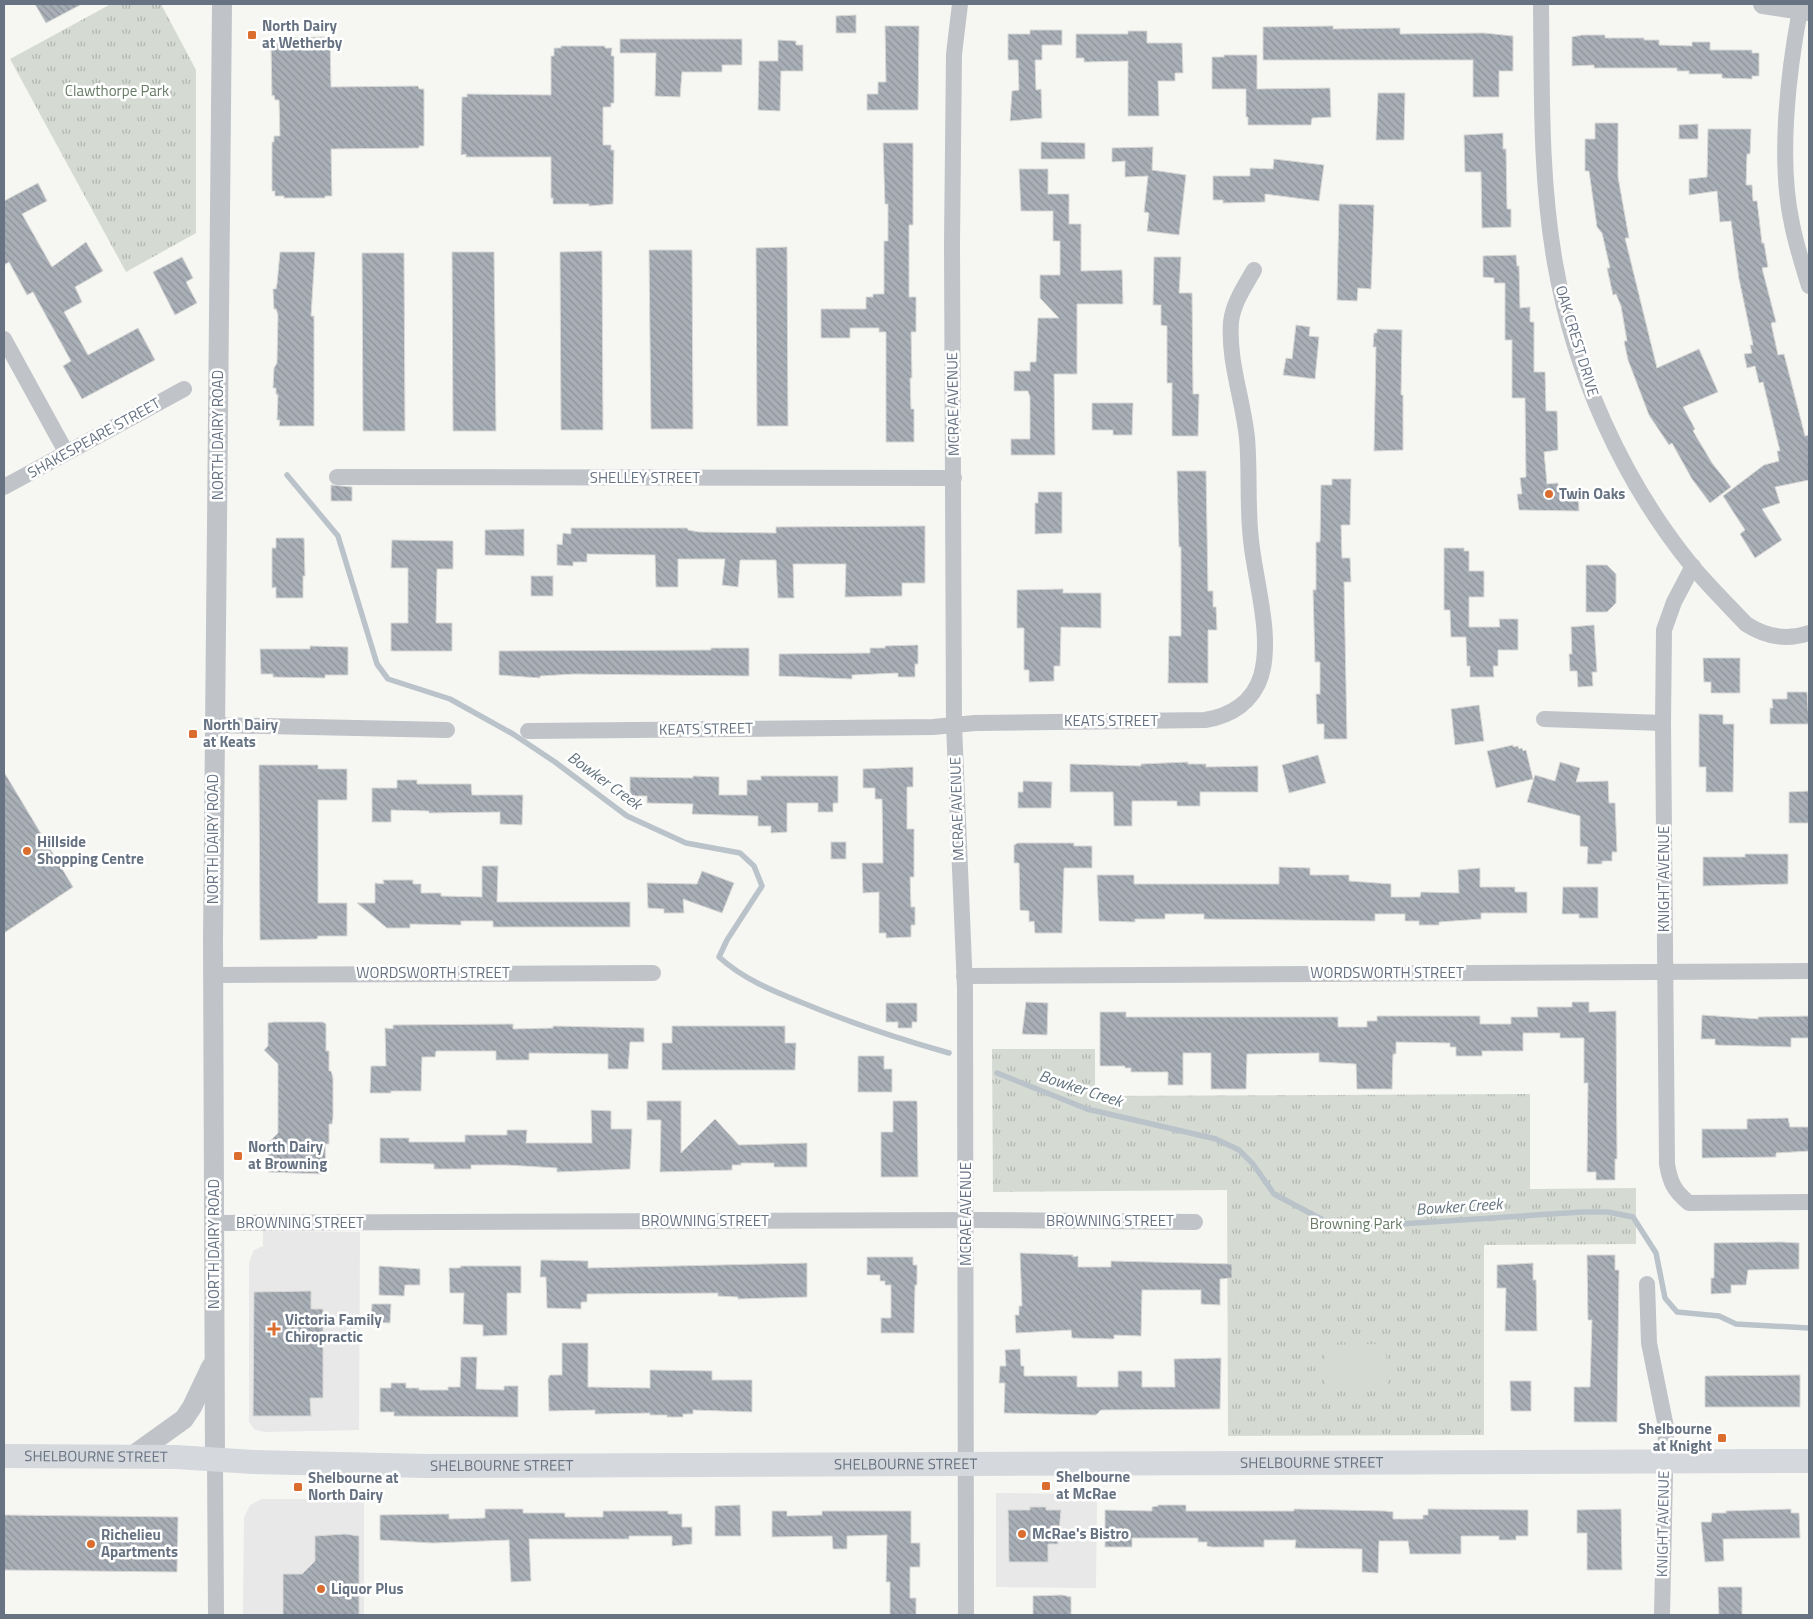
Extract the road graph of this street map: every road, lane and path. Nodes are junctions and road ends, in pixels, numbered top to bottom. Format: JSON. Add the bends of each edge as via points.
{"nodes":[{"id":1,"x":222,"y":4,"type":"edge"},
{"id":2,"x":960,"y":4,"type":"edge"},
{"id":3,"x":1541,"y":4,"type":"edge"},
{"id":4,"x":1763,"y":4,"type":"edge"},
{"id":5,"x":1805,"y":10,"type":"edge"},
{"id":6,"x":1254,"y":270,"type":"dead end"},
{"id":7,"x":1809,"y":286,"type":"edge"},
{"id":8,"x":4,"y":339,"type":"edge"},
{"id":9,"x":184,"y":389,"type":"dead end"},
{"id":10,"x":66,"y":452,"type":"junction"},
{"id":11,"x":336,"y":477,"type":"dead end"},
{"id":12,"x":954,"y":478,"type":"junction"},
{"id":13,"x":4,"y":487,"type":"edge"},
{"id":14,"x":1692,"y":566,"type":"junction"},
{"id":15,"x":1809,"y":634,"type":"edge"},
{"id":16,"x":1544,"y":719,"type":"dead end"},
{"id":17,"x":1662,"y":723,"type":"junction"},
{"id":18,"x":214,"y":725,"type":"junction"},
{"id":19,"x":954,"y":725,"type":"junction"},
{"id":20,"x":448,"y":730,"type":"dead end"},
{"id":21,"x":528,"y":731,"type":"dead end"},
{"id":22,"x":1664,"y":971,"type":"junction"},
{"id":23,"x":1809,"y":971,"type":"edge"},
{"id":24,"x":653,"y":973,"type":"dead end"},
{"id":25,"x":214,"y":975,"type":"junction"},
{"id":26,"x":964,"y":976,"type":"junction"},
{"id":27,"x":1809,"y":1202,"type":"edge"},
{"id":28,"x":966,"y":1220,"type":"junction"},
{"id":29,"x":1195,"y":1222,"type":"dead end"},
{"id":30,"x":215,"y":1223,"type":"junction"},
{"id":31,"x":1647,"y":1284,"type":"dead end"},
{"id":32,"x":214,"y":1360,"type":"junction"},
{"id":33,"x":4,"y":1456,"type":"edge"},
{"id":34,"x":131,"y":1457,"type":"junction"},
{"id":35,"x":215,"y":1460,"type":"junction"},
{"id":36,"x":1664,"y":1461,"type":"junction"},
{"id":37,"x":1809,"y":1461,"type":"edge"},
{"id":38,"x":966,"y":1464,"type":"junction"},
{"id":39,"x":216,"y":1615,"type":"edge"},
{"id":40,"x":966,"y":1615,"type":"edge"},
{"id":41,"x":1662,"y":1615,"type":"edge"}],
"edges":[{"from":1,"to":18,"type":"street","name":"NORTH DAIRY ROAD"},
{"from":2,"to":12,"type":"street","name":"MCRAE AVENUE","via":[[954,54]]},
{"from":3,"to":14,"type":"street","name":"OAK CREST DRIVE","via":[[1546,186],[1554,263],[1563,301],[1586,380],[1603,420],[1644,495]]},
{"from":4,"to":5,"type":"street"},
{"from":5,"to":7,"type":"street","via":[[1790,71],[1786,142],[1792,222]]},
{"from":6,"to":19,"type":"street","name":"KEATS STREET","via":[[1237,300],[1231,319],[1231,339],[1247,438],[1250,539],[1264,631],[1261,674],[1251,695],[1234,710],[1205,720]]},
{"from":8,"to":10,"type":"street"},
{"from":9,"to":10,"type":"street","name":"SHAKESPEARE STREET"},
{"from":10,"to":13,"type":"street","name":"SHAKESPEARE STREET"},
{"from":11,"to":12,"type":"street","name":"SHELLEY STREET"},
{"from":12,"to":19,"type":"street","name":"MCRAE AVENUE"},
{"from":14,"to":15,"type":"street","name":"OAK CREST DRIVE","via":[[1746,624],[1756,630],[1778,637]]},
{"from":14,"to":17,"type":"street","name":"KNIGHT AVENUE","via":[[1664,630]]},
{"from":16,"to":17,"type":"street"},
{"from":17,"to":22,"type":"street","name":"KNIGHT AVENUE"},
{"from":18,"to":20,"type":"street"},
{"from":18,"to":25,"type":"street","name":"NORTH DAIRY ROAD"},
{"from":19,"to":21,"type":"street","name":"KEATS STREET"},
{"from":19,"to":26,"type":"street","name":"MCRAE AVENUE"},
{"from":22,"to":23,"type":"street","name":"WORDSWORTH STREET"},
{"from":22,"to":26,"type":"street","name":"WORDSWORTH STREET"},
{"from":22,"to":27,"type":"street","name":"KNIGHT AVENUE","via":[[1666,1164],[1670,1182],[1689,1202]]},
{"from":24,"to":25,"type":"street","name":"WORDSWORTH STREET"},
{"from":25,"to":30,"type":"street","name":"NORTH DAIRY ROAD"},
{"from":26,"to":28,"type":"street","name":"MCRAE AVENUE"},
{"from":28,"to":29,"type":"street","name":"BROWNING STREET"},
{"from":28,"to":30,"type":"street","name":"BROWNING STREET"},
{"from":28,"to":38,"type":"street","name":"MCRAE AVENUE"},
{"from":30,"to":32,"type":"street","name":"NORTH DAIRY ROAD"},
{"from":31,"to":36,"type":"street","name":"KNIGHT AVENUE","via":[[1649,1343],[1666,1427]]},
{"from":32,"to":34,"type":"street","via":[[184,1419]]},
{"from":32,"to":35,"type":"street","name":"NORTH DAIRY ROAD"},
{"from":33,"to":34,"type":"main road","name":"SHELBOURNE STREET"},
{"from":34,"to":35,"type":"main road","name":"SHELBOURNE STREET"},
{"from":35,"to":38,"type":"main road","name":"SHELBOURNE STREET","via":[[426,1466]]},
{"from":35,"to":39,"type":"street","name":"NORTH DAIRY ROAD"},
{"from":36,"to":37,"type":"main road","name":"SHELBOURNE STREET"},
{"from":36,"to":38,"type":"main road","name":"SHELBOURNE STREET"},
{"from":36,"to":41,"type":"street","name":"KNIGHT AVENUE"},
{"from":38,"to":40,"type":"street","name":"MCRAE AVENUE"}]}
